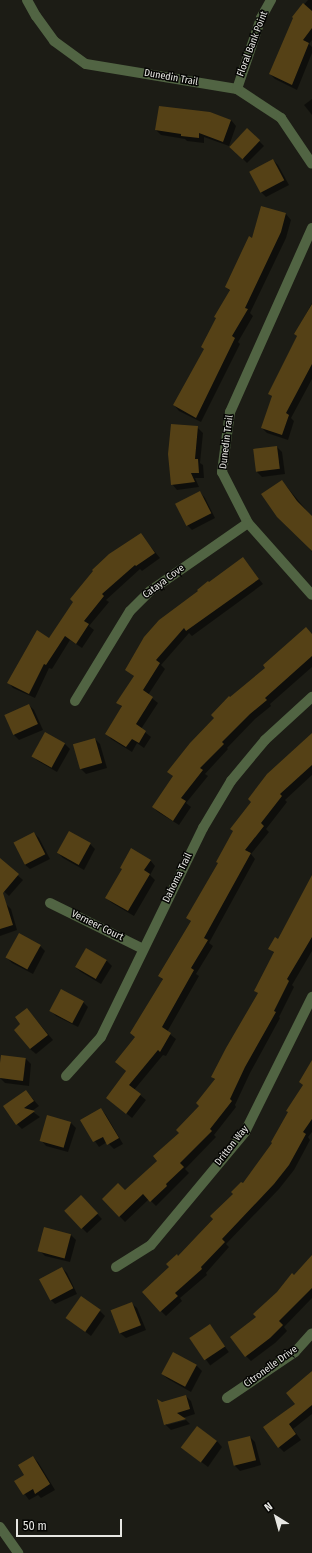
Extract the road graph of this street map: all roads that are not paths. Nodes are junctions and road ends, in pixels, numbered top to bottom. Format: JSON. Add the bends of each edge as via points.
{"nodes":[{"id":1,"x":27,"y":0,"type":"edge"},
{"id":2,"x":271,"y":0,"type":"edge"},
{"id":3,"x":237,"y":89,"type":"junction"},
{"id":4,"x":312,"y":164,"type":"edge"},
{"id":5,"x":312,"y":228,"type":"edge"},
{"id":6,"x":248,"y":523,"type":"junction"},
{"id":7,"x":312,"y":594,"type":"edge"},
{"id":8,"x":312,"y":697,"type":"edge"},
{"id":9,"x":75,"y":701,"type":"dead end"},
{"id":10,"x":50,"y":903,"type":"dead end"},
{"id":11,"x":144,"y":949,"type":"junction"},
{"id":12,"x":312,"y":997,"type":"edge"},
{"id":13,"x":66,"y":1076,"type":"dead end"},
{"id":14,"x":116,"y":1267,"type":"dead end"},
{"id":15,"x":312,"y":1333,"type":"edge"},
{"id":16,"x":227,"y":1398,"type":"dead end"},
{"id":17,"x":0,"y":1527,"type":"edge"},
{"id":18,"x":18,"y":1553,"type":"edge"}],
"edges":[{"from":1,"to":3,"type":"street","name":"Dunedin Trail","via":[[54,41],[86,64]]},
{"from":2,"to":3,"type":"street","name":"Floral Bank Point","via":[[261,18]]},
{"from":3,"to":4,"type":"street","name":"Dunedin Trail","via":[[280,118]]},
{"from":5,"to":6,"type":"street","name":"Dunedin Trail","via":[[230,412],[222,472]]},
{"from":6,"to":7,"type":"street","name":"Dunedin Trail"},
{"from":6,"to":9,"type":"street","name":"Cataya Cove","via":[[150,591],[130,611]]},
{"from":8,"to":11,"type":"street","name":"Dahoma Trail","via":[[265,740],[231,781],[202,828]]},
{"from":10,"to":11,"type":"street","name":"Verneer Court"},
{"from":11,"to":13,"type":"street","name":"Dahoma Trail","via":[[101,1037]]},
{"from":12,"to":14,"type":"street","name":"Dritton Way","via":[[245,1132],[151,1245]]},
{"from":15,"to":16,"type":"street","name":"Citronelle Drive","via":[[295,1352]]},
{"from":17,"to":18,"type":"street"}]}
